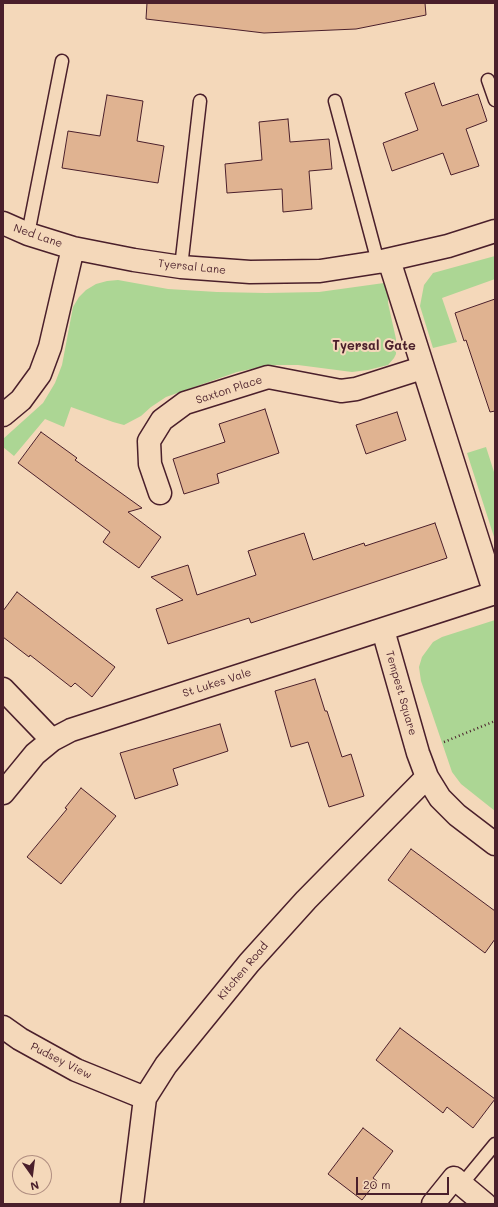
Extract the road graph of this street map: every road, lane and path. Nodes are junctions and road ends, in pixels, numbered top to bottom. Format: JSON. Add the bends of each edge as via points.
{"nodes":[{"id":1,"x":62,"y":61,"type":"dead end"},
{"id":2,"x":488,"y":80,"type":"dead end"},
{"id":3,"x":335,"y":100,"type":"dead end"},
{"id":4,"x":495,"y":100,"type":"edge"},
{"id":5,"x":200,"y":101,"type":"dead end"},
{"id":6,"x":3,"y":224,"type":"edge"},
{"id":7,"x":495,"y":231,"type":"edge"},
{"id":8,"x":28,"y":234,"type":"junction"},
{"id":9,"x":73,"y":248,"type":"junction"},
{"id":10,"x":384,"y":261,"type":"junction"},
{"id":11,"x":181,"y":267,"type":"junction"},
{"id":12,"x":422,"y":368,"type":"junction"},
{"id":13,"x":3,"y":416,"type":"edge"},
{"id":14,"x":160,"y":493,"type":"dead end"},
{"id":15,"x":495,"y":594,"type":"edge"},
{"id":16,"x":383,"y":630,"type":"junction"},
{"id":17,"x":3,"y":689,"type":"edge"},
{"id":18,"x":495,"y":721,"type":"edge"},
{"id":19,"x":52,"y":740,"type":"junction"},
{"id":20,"x":418,"y":753,"type":"junction"},
{"id":21,"x":427,"y":777,"type":"junction"},
{"id":22,"x":3,"y":793,"type":"edge"},
{"id":23,"x":495,"y":844,"type":"edge"},
{"id":24,"x":3,"y":1027,"type":"edge"},
{"id":25,"x":145,"y":1098,"type":"junction"},
{"id":26,"x":495,"y":1144,"type":"edge"},
{"id":27,"x":462,"y":1184,"type":"junction"},
{"id":28,"x":132,"y":1204,"type":"edge"},
{"id":29,"x":433,"y":1204,"type":"edge"},
{"id":30,"x":485,"y":1204,"type":"edge"}],
"edges":[{"from":1,"to":8,"type":"lane"},
{"from":2,"to":4,"type":"lane"},
{"from":3,"to":10,"type":"lane"},
{"from":5,"to":11,"type":"lane"},
{"from":6,"to":8,"type":"street","name":"Ned Lane"},
{"from":7,"to":10,"type":"street","name":"Tyersal Lane","via":[[448,246]]},
{"from":8,"to":9,"type":"street","name":"Ned Lane"},
{"from":9,"to":11,"type":"street","name":"Tyersal Lane"},
{"from":9,"to":13,"type":"street","via":[[50,347],[40,374],[21,400]]},
{"from":10,"to":11,"type":"street","name":"Tyersal Lane","via":[[320,271],[250,272]]},
{"from":10,"to":12,"type":"street"},
{"from":12,"to":14,"type":"street","name":"Saxton Place","via":[[356,389],[341,391],[268,377],[185,404],[162,420],[149,441],[150,464]]},
{"from":12,"to":15,"type":"street"},
{"from":15,"to":16,"type":"street"},
{"from":16,"to":19,"type":"street","name":"St Lukes Vale","via":[[71,730]]},
{"from":16,"to":20,"type":"street","name":"Tempest Square"},
{"from":17,"to":19,"type":"street"},
{"from":18,"to":20,"type":"path"},
{"from":19,"to":22,"type":"street","name":"St Lukes Vale","via":[[35,754]]},
{"from":20,"to":21,"type":"street","name":"Tempest Square"},
{"from":21,"to":23,"type":"street","name":"Tempest Square","via":[[440,798],[457,815]]},
{"from":21,"to":25,"type":"street","name":"Kitchen Road","via":[[306,900],[249,963],[166,1065]]},
{"from":24,"to":25,"type":"street","name":"Pudsey View","via":[[20,1040],[76,1070]]},
{"from":25,"to":28,"type":"street","name":"Kitchen Road"},
{"from":26,"to":27,"type":"lane"},
{"from":27,"to":29,"type":"street","via":[[454,1178]]},
{"from":27,"to":30,"type":"street"}]}
